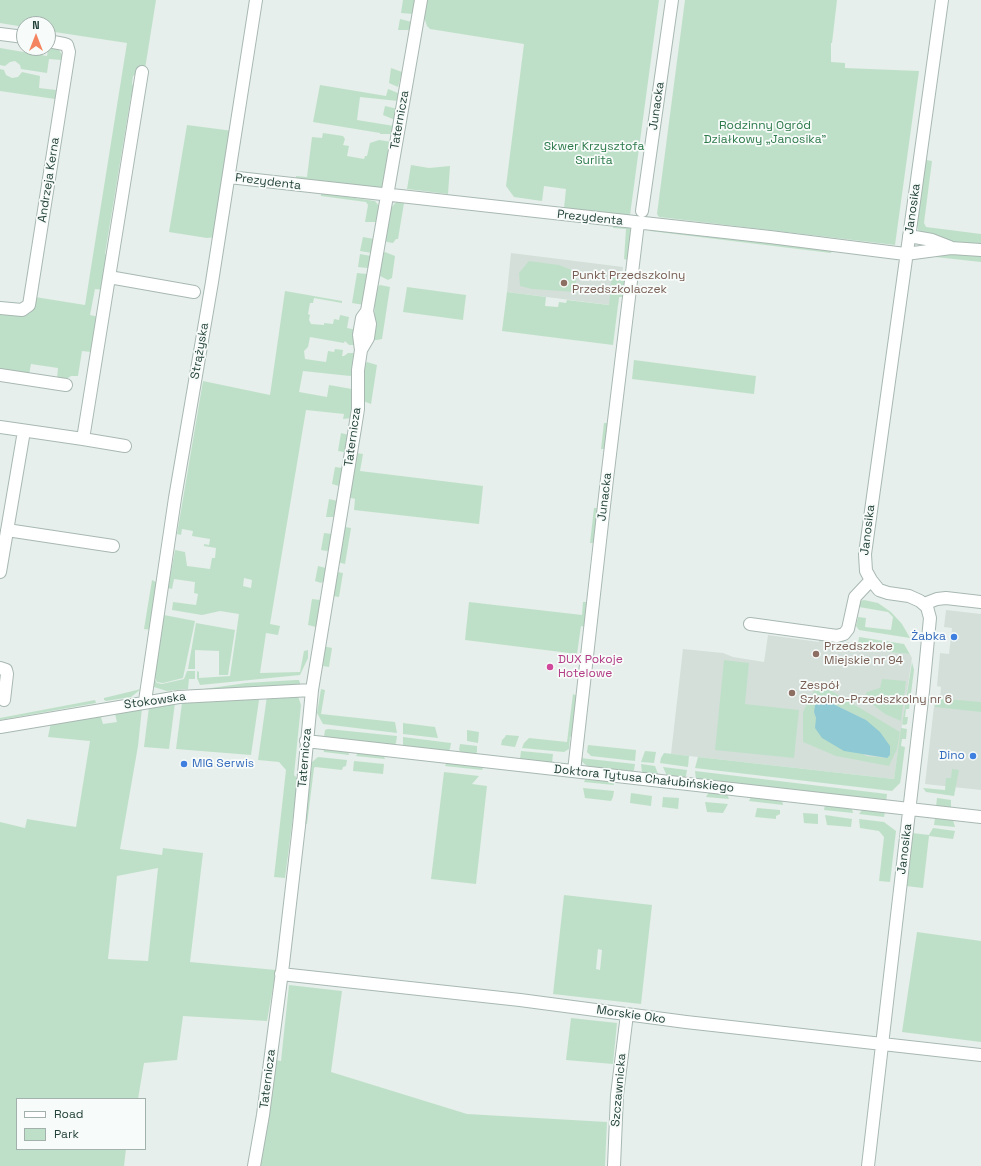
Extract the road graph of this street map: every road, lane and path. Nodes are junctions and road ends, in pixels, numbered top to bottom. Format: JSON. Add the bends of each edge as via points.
{"nodes":[{"id":1,"x":256,"y":0,"type":"edge"},
{"id":2,"x":421,"y":0,"type":"edge"},
{"id":3,"x":672,"y":0,"type":"edge"},
{"id":4,"x":942,"y":0,"type":"edge"},
{"id":5,"x":0,"y":34,"type":"edge"},
{"id":6,"x":16,"y":36,"type":"edge"},
{"id":7,"x":56,"y":42,"type":"edge"},
{"id":8,"x":142,"y":72,"type":"dead end"},
{"id":9,"x":229,"y":177,"type":"junction"},
{"id":10,"x":388,"y":196,"type":"junction"},
{"id":11,"x":639,"y":220,"type":"junction"},
{"id":12,"x":909,"y":236,"type":"junction"},
{"id":13,"x":951,"y":248,"type":"junction"},
{"id":14,"x":981,"y":250,"type":"edge"},
{"id":15,"x":906,"y":254,"type":"junction"},
{"id":16,"x":109,"y":277,"type":"junction"},
{"id":17,"x":194,"y":292,"type":"dead end"},
{"id":18,"x":0,"y":308,"type":"edge"},
{"id":19,"x":0,"y":375,"type":"edge"},
{"id":20,"x":66,"y":385,"type":"dead end"},
{"id":21,"x":0,"y":427,"type":"edge"},
{"id":22,"x":24,"y":431,"type":"junction"},
{"id":23,"x":84,"y":439,"type":"junction"},
{"id":24,"x":125,"y":446,"type":"dead end"},
{"id":25,"x":7,"y":530,"type":"junction"},
{"id":26,"x":113,"y":546,"type":"dead end"},
{"id":27,"x":0,"y":572,"type":"edge"},
{"id":28,"x":871,"y":580,"type":"junction"},
{"id":29,"x":981,"y":602,"type":"edge"},
{"id":30,"x":924,"y":604,"type":"junction"},
{"id":31,"x":750,"y":624,"type":"dead end"},
{"id":32,"x":0,"y":668,"type":"edge"},
{"id":33,"x":312,"y":690,"type":"junction"},
{"id":34,"x":4,"y":700,"type":"dead end"},
{"id":35,"x":146,"y":701,"type":"junction"},
{"id":36,"x":0,"y":727,"type":"edge"},
{"id":37,"x":306,"y":741,"type":"junction"},
{"id":38,"x":574,"y":771,"type":"junction"},
{"id":39,"x":910,"y":809,"type":"junction"},
{"id":40,"x":981,"y":817,"type":"edge"},
{"id":41,"x":281,"y":974,"type":"junction"},
{"id":42,"x":627,"y":1014,"type":"junction"},
{"id":43,"x":882,"y":1043,"type":"junction"},
{"id":44,"x":981,"y":1055,"type":"edge"},
{"id":45,"x":254,"y":1166,"type":"edge"},
{"id":46,"x":614,"y":1166,"type":"edge"},
{"id":47,"x":868,"y":1166,"type":"edge"}],
"edges":[{"from":1,"to":9,"type":"street","name":"Strążyska"},
{"from":2,"to":10,"type":"street","name":"Taternicza"},
{"from":3,"to":11,"type":"street","name":"Junacka"},
{"from":4,"to":12,"type":"street","name":"Janosika"},
{"from":5,"to":6,"type":"street"},
{"from":7,"to":18,"type":"street","name":"Andrzeja Kerna","via":[[67,45],[69,52],[29,305],[22,310]]},
{"from":8,"to":16,"type":"street"},
{"from":9,"to":10,"type":"street","name":"Prezydenta"},
{"from":9,"to":35,"type":"street","name":"Strążyska","via":[[175,498]]},
{"from":10,"to":11,"type":"street","name":"Prezydenta"},
{"from":10,"to":33,"type":"street","name":"Taternicza","via":[[367,312],[370,319],[368,338],[361,350],[358,409]]},
{"from":11,"to":15,"type":"street","name":"Prezydenta"},
{"from":11,"to":38,"type":"street","name":"Junacka"},
{"from":12,"to":13,"type":"street","name":"Prezydenta","via":[[932,240]]},
{"from":12,"to":15,"type":"street","name":"Janosika"},
{"from":13,"to":14,"type":"street","name":"Prezydenta"},
{"from":13,"to":15,"type":"street","name":"Prezydenta"},
{"from":15,"to":28,"type":"street","name":"Janosika","via":[[865,554],[864,565]]},
{"from":16,"to":17,"type":"street"},
{"from":16,"to":23,"type":"street"},
{"from":19,"to":20,"type":"street"},
{"from":21,"to":22,"type":"street"},
{"from":22,"to":23,"type":"street"},
{"from":22,"to":25,"type":"street"},
{"from":23,"to":24,"type":"street"},
{"from":25,"to":26,"type":"street"},
{"from":25,"to":27,"type":"street"},
{"from":28,"to":30,"type":"street","via":[[883,592],[909,596]]},
{"from":28,"to":31,"type":"street","via":[[855,598],[848,629],[844,634],[837,636]]},
{"from":29,"to":30,"type":"street","via":[[946,598]]},
{"from":30,"to":39,"type":"street","name":"Janosika","via":[[929,612],[930,625]]},
{"from":32,"to":34,"type":"street","via":[[8,674]]},
{"from":33,"to":35,"type":"street","name":"Stokowska"},
{"from":33,"to":37,"type":"street","name":"Taternicza"},
{"from":35,"to":36,"type":"street","name":"Stokowska"},
{"from":37,"to":38,"type":"street","name":"Doktora Tytusa Chałubińskiego"},
{"from":37,"to":41,"type":"street","name":"Taternicza","via":[[299,826]]},
{"from":38,"to":39,"type":"street","name":"Doktora Tytusa Chałubińskiego"},
{"from":39,"to":40,"type":"street","name":"Doktora Tytusa Chałubińskiego"},
{"from":39,"to":43,"type":"street","name":"Janosika"},
{"from":41,"to":42,"type":"street","name":"Morskie Oko"},
{"from":41,"to":45,"type":"street","name":"Taternicza"},
{"from":42,"to":43,"type":"street","name":"Morskie Oko"},
{"from":42,"to":46,"type":"street","name":"Szczawnicka","via":[[617,1095]]},
{"from":43,"to":44,"type":"street","name":"Morskie Oko"},
{"from":43,"to":47,"type":"street","name":"Janosika"}]}
